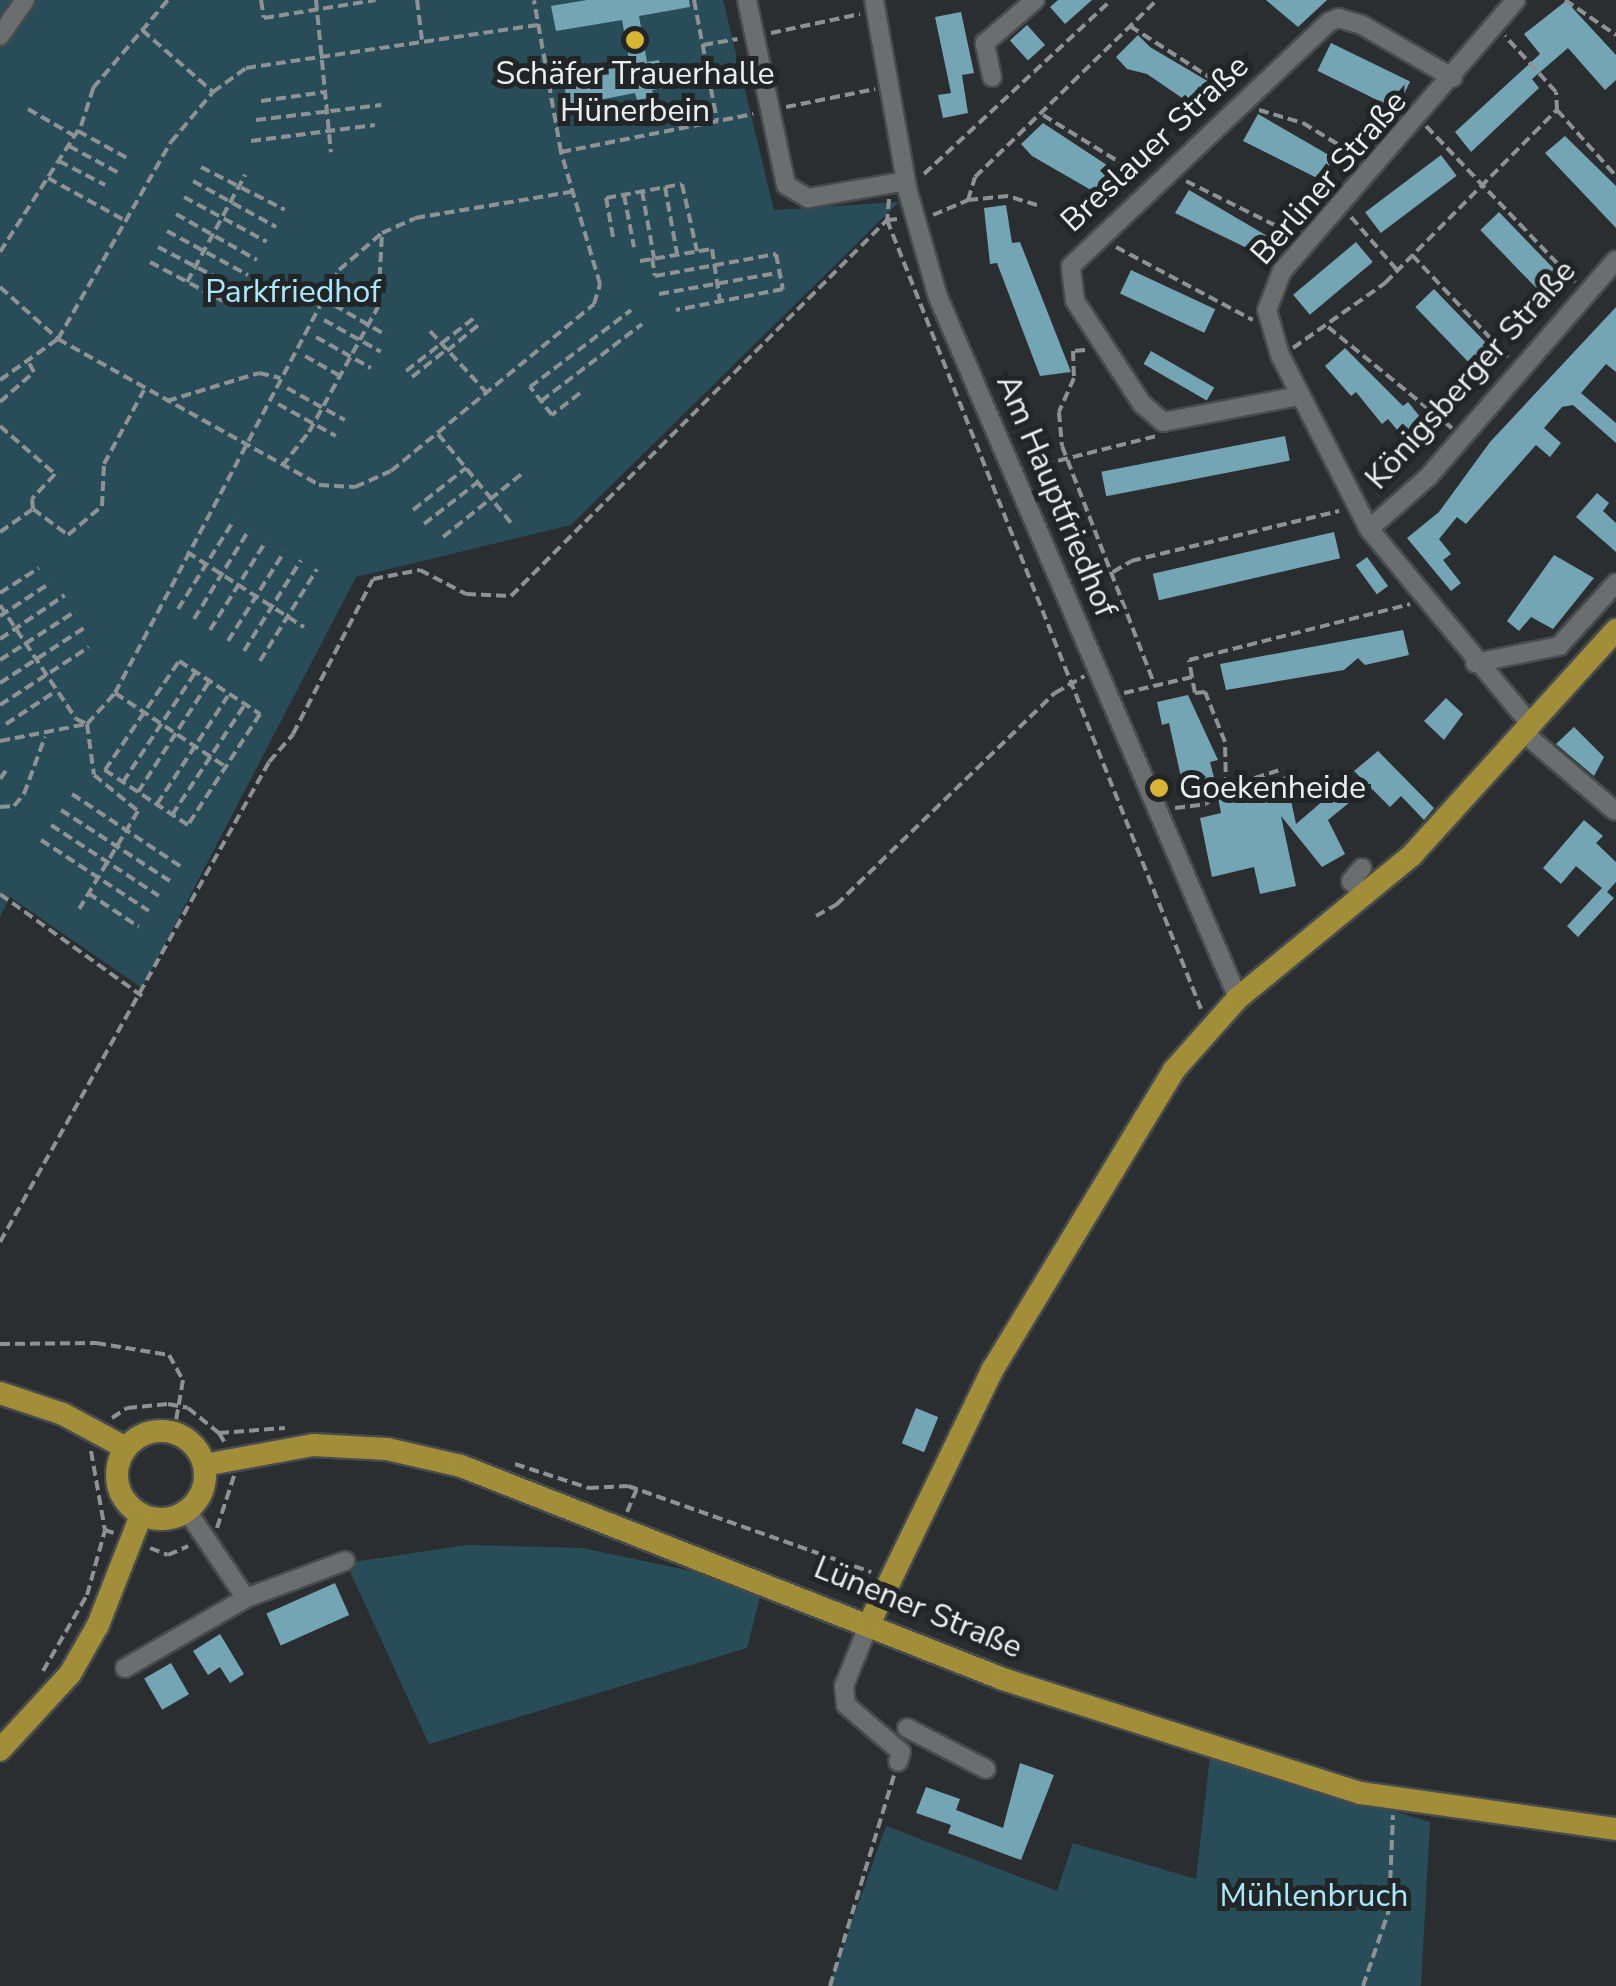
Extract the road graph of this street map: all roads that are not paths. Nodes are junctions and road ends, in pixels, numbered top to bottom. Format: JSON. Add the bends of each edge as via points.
{"nodes":[{"id":1,"x":25,"y":0,"type":"edge"},
{"id":2,"x":747,"y":0,"type":"edge"},
{"id":3,"x":1035,"y":0,"type":"edge"},
{"id":4,"x":1516,"y":0,"type":"edge"},
{"id":5,"x":875,"y":5,"type":"edge"},
{"id":6,"x":0,"y":36,"type":"edge"},
{"id":7,"x":992,"y":77,"type":"dead end"},
{"id":8,"x":1453,"y":78,"type":"junction"},
{"id":9,"x":898,"y":184,"type":"junction"},
{"id":10,"x":1616,"y":260,"type":"edge"},
{"id":11,"x":1299,"y":396,"type":"junction"},
{"id":12,"x":1369,"y":529,"type":"junction"},
{"id":13,"x":1616,"y":583,"type":"edge"},
{"id":14,"x":1616,"y":630,"type":"edge"},
{"id":15,"x":1474,"y":664,"type":"junction"},
{"id":16,"x":1529,"y":730,"type":"junction"},
{"id":17,"x":1615,"y":811,"type":"edge"},
{"id":18,"x":1362,"y":868,"type":"dead end"},
{"id":19,"x":1365,"y":896,"type":"junction"},
{"id":20,"x":1238,"y":998,"type":"junction"},
{"id":21,"x":0,"y":1393,"type":"edge"},
{"id":22,"x":126,"y":1448,"type":"junction"},
{"id":23,"x":204,"y":1465,"type":"junction"},
{"id":24,"x":187,"y":1510,"type":"junction"},
{"id":25,"x":142,"y":1515,"type":"junction"},
{"id":26,"x":345,"y":1561,"type":"dead end"},
{"id":27,"x":246,"y":1598,"type":"junction"},
{"id":28,"x":869,"y":1624,"type":"junction"},
{"id":29,"x":125,"y":1668,"type":"dead end"},
{"id":30,"x":907,"y":1728,"type":"dead end"},
{"id":31,"x":0,"y":1750,"type":"edge"},
{"id":32,"x":898,"y":1762,"type":"road end"},
{"id":33,"x":986,"y":1769,"type":"dead end"},
{"id":34,"x":1616,"y":1829,"type":"edge"}],
"edges":[{"from":1,"to":6,"type":"street"},
{"from":2,"to":9,"type":"street","via":[[778,170],[798,195]]},
{"from":3,"to":7,"type":"street","via":[[986,43]]},
{"from":4,"to":8,"type":"street","name":"Berliner Straße"},
{"from":5,"to":9,"type":"street","name":"Am Hauptfriedhof"},
{"from":8,"to":11,"type":"street","name":"Berliner Straße","via":[[1273,284],[1269,325]]},
{"from":8,"to":11,"type":"street","name":"Breslauer Straße","via":[[1362,24],[1338,18],[1075,260],[1068,282],[1104,345],[1142,404],[1170,424]]},
{"from":9,"to":20,"type":"street","name":"Am Hauptfriedhof","via":[[938,297]]},
{"from":10,"to":12,"type":"street","name":"Königsberger Straße","via":[[1462,438]]},
{"from":11,"to":12,"type":"street"},
{"from":12,"to":15,"type":"street"},
{"from":13,"to":15,"type":"street","via":[[1558,646]]},
{"from":14,"to":16,"type":"main road"},
{"from":15,"to":16,"type":"street"},
{"from":16,"to":17,"type":"street"},
{"from":16,"to":19,"type":"main road"},
{"from":18,"to":19,"type":"street","via":[[1351,881]]},
{"from":19,"to":20,"type":"main road"},
{"from":20,"to":28,"type":"main road","via":[[1152,1101],[993,1369]]},
{"from":21,"to":22,"type":"main road"},
{"from":22,"to":23,"type":"main road","via":[[147,1433],[174,1432],[190,1441]]},
{"from":22,"to":25,"type":"main road","via":[[118,1485]]},
{"from":23,"to":24,"type":"main road","via":[[200,1495]]},
{"from":23,"to":28,"type":"main road","name":"Lünener Straße","via":[[313,1445],[387,1449],[461,1466]]},
{"from":24,"to":25,"type":"main road","via":[[160,1520]]},
{"from":24,"to":27,"type":"street"},
{"from":25,"to":31,"type":"main road","via":[[70,1674]]},
{"from":26,"to":27,"type":"street"},
{"from":27,"to":29,"type":"street"},
{"from":28,"to":32,"type":"street","via":[[844,1686],[846,1705],[900,1752]]},
{"from":28,"to":34,"type":"main road","name":"Lünener Straße","via":[[1003,1679],[1360,1792]]},
{"from":30,"to":33,"type":"street"}]}
